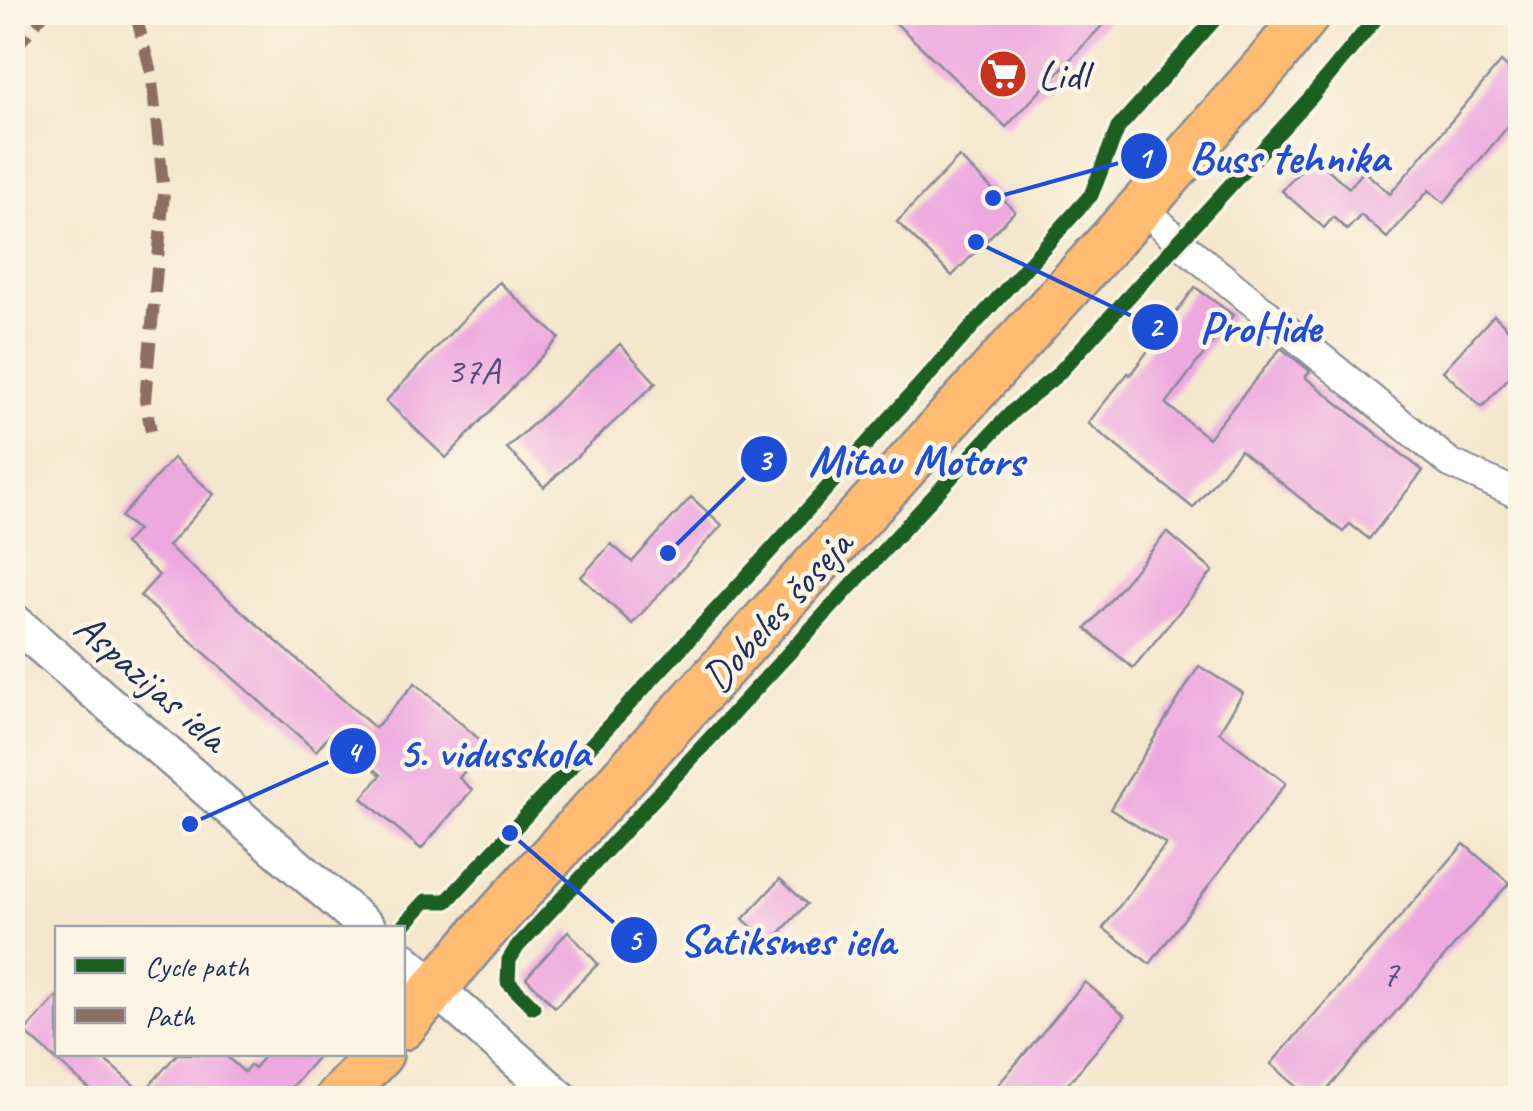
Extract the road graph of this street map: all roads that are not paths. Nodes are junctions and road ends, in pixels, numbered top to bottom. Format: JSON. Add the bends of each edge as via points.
{"nodes":[{"id":1,"x":1309,"y":12,"type":"edge"},
{"id":2,"x":1142,"y":206,"type":"junction"},
{"id":3,"x":1520,"y":495,"type":"edge"},
{"id":4,"x":12,"y":620,"type":"edge"},
{"id":5,"x":366,"y":926,"type":"edge"},
{"id":6,"x":419,"y":974,"type":"edge"},
{"id":7,"x":405,"y":1018,"type":"edge"},
{"id":8,"x":378,"y":1056,"type":"edge"},
{"id":9,"x":338,"y":1098,"type":"edge"},
{"id":10,"x":560,"y":1098,"type":"edge"}],
"edges":[{"from":1,"to":2,"type":"main road","name":"Dobeles šoseja"},
{"from":2,"to":3,"type":"street","via":[[1450,463]]},
{"from":2,"to":6,"type":"main road","name":"Dobeles šoseja","via":[[482,933]]},
{"from":4,"to":5,"type":"street","name":"Aspazijas iela"},
{"from":6,"to":7,"type":"main road","name":"Dobeles šoseja"},
{"from":6,"to":10,"type":"street"},
{"from":8,"to":9,"type":"main road"}]}
